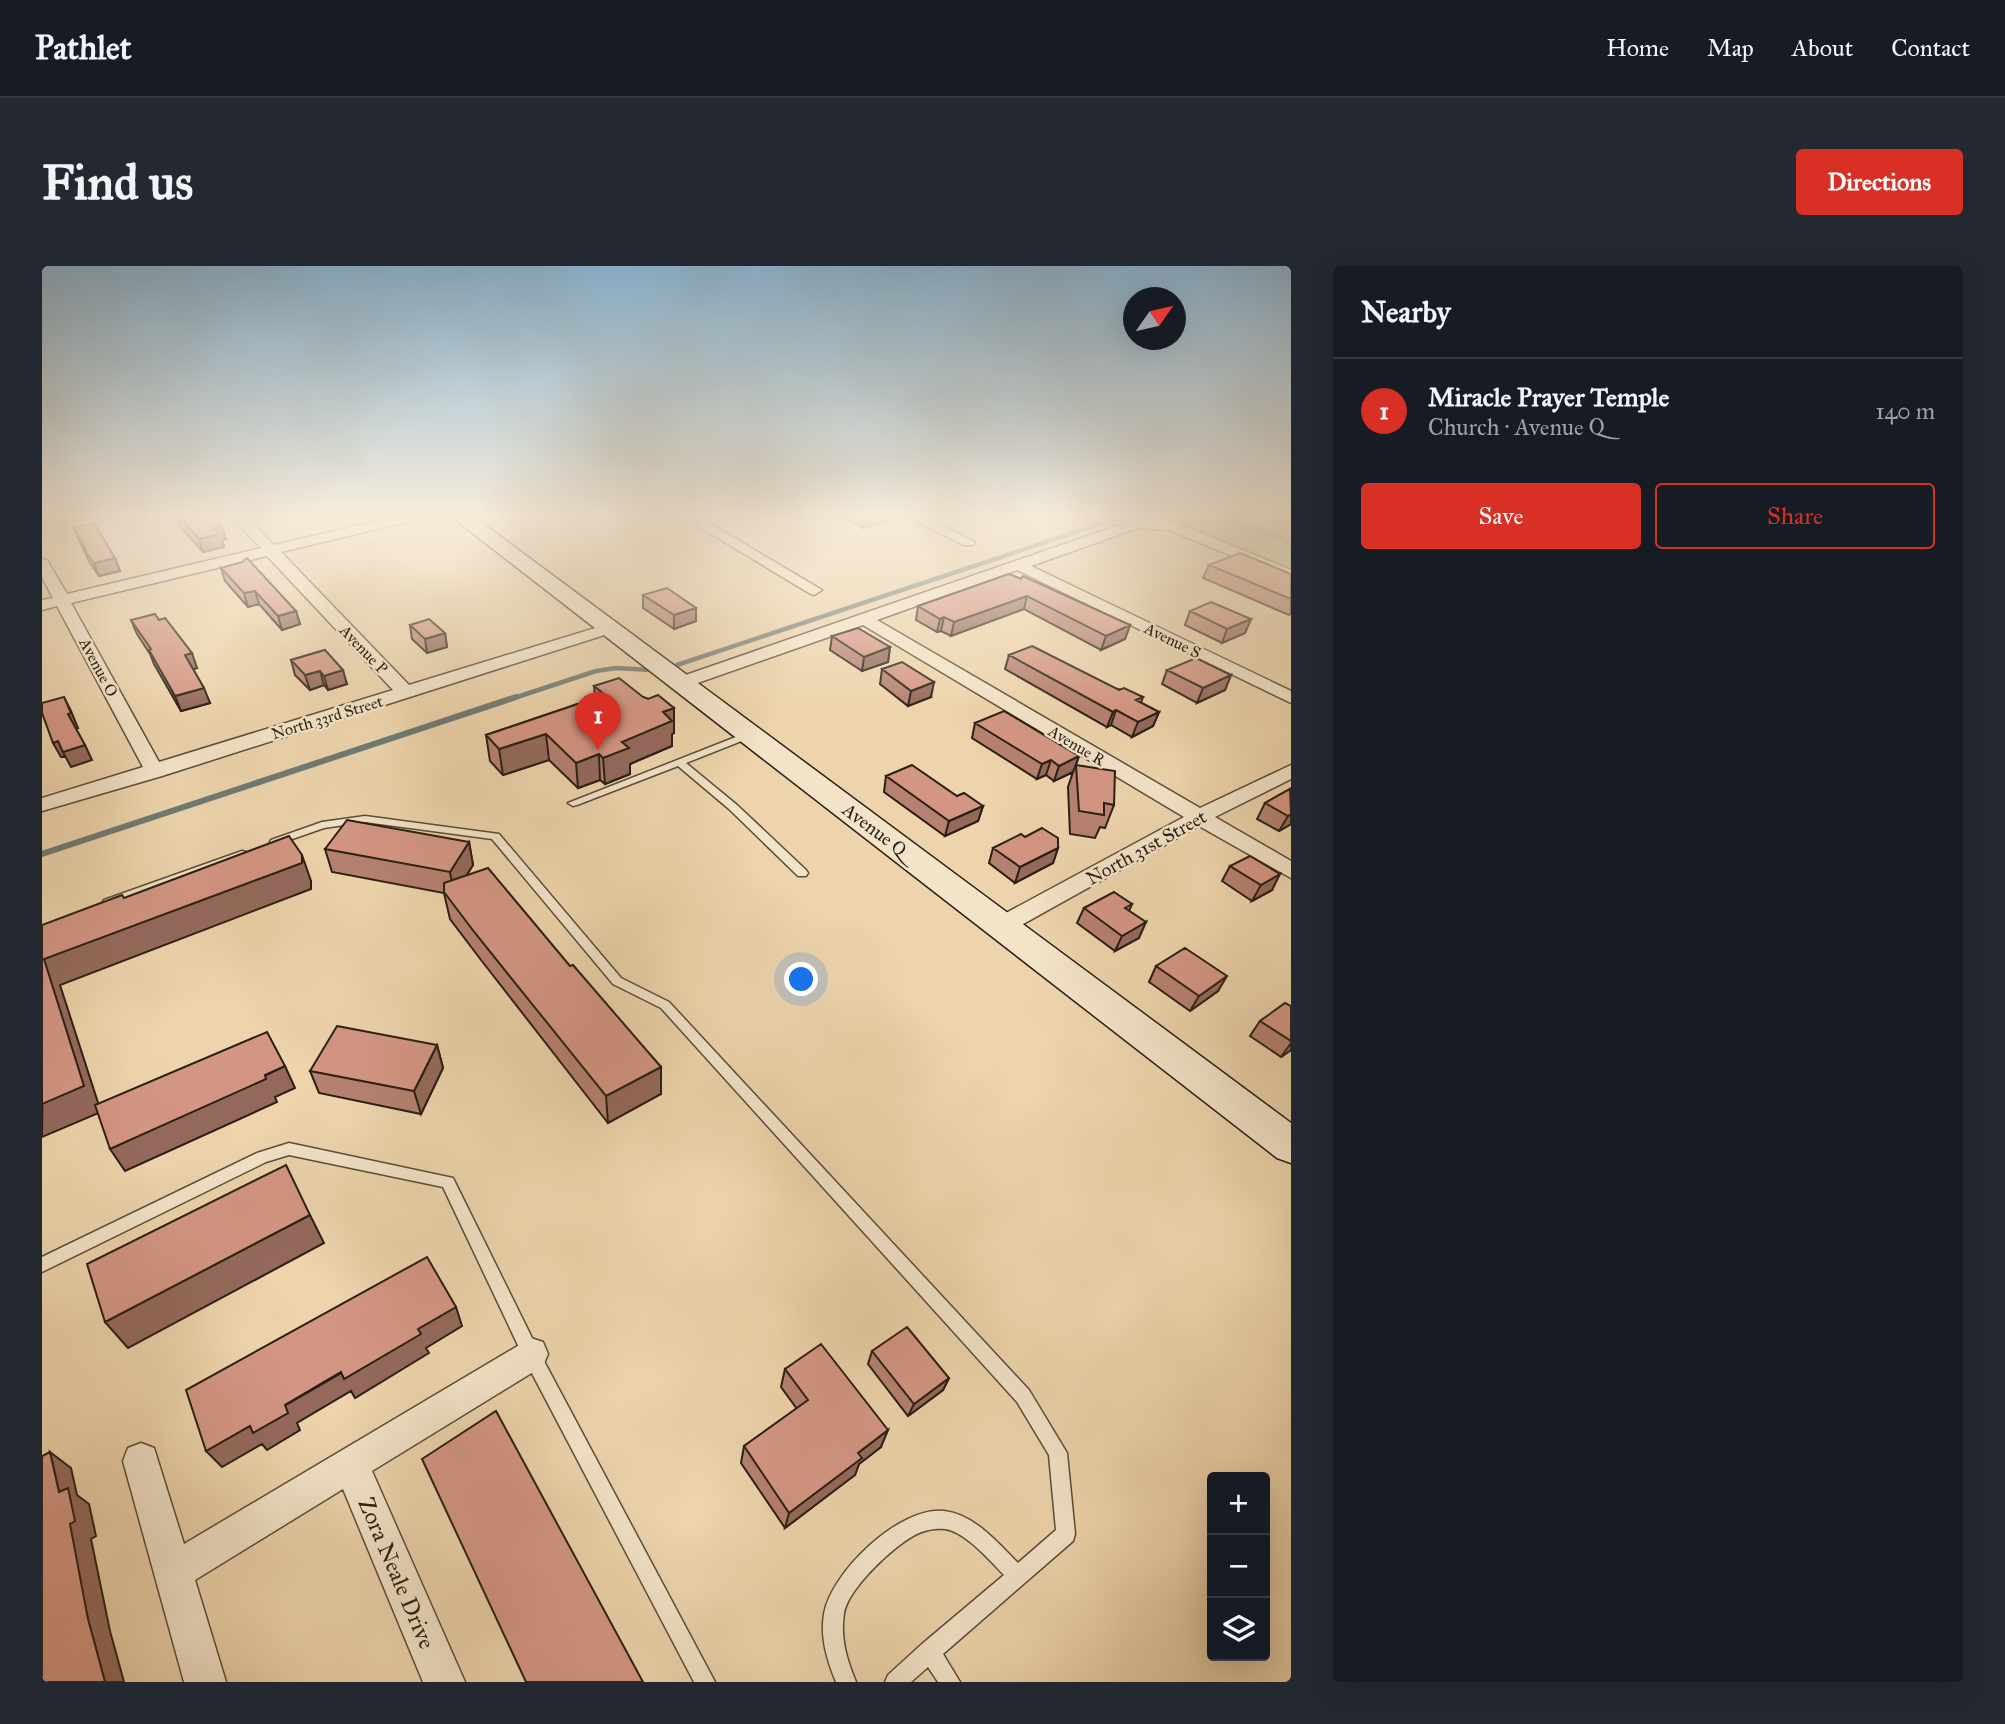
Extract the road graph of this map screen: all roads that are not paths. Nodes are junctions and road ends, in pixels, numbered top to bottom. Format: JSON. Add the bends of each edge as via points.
{"nodes":[{"id":1,"x":52,"y":580,"type":"edge"},
{"id":2,"x":145,"y":580,"type":"edge"},
{"id":3,"x":298,"y":580,"type":"edge"},
{"id":4,"x":547,"y":580,"type":"edge"},
{"id":5,"x":797,"y":580,"type":"edge"},
{"id":6,"x":974,"y":580,"type":"edge"},
{"id":7,"x":1049,"y":580,"type":"edge"},
{"id":8,"x":814,"y":590,"type":"dead end"},
{"id":9,"x":63,"y":600,"type":"junction"},
{"id":10,"x":42,"y":605,"type":"edge"},
{"id":11,"x":863,"y":618,"type":"junction"},
{"id":12,"x":611,"y":628,"type":"junction"},
{"id":13,"x":683,"y":682,"type":"junction"},
{"id":14,"x":406,"y":693,"type":"junction"},
{"id":15,"x":1291,"y":698,"type":"edge"},
{"id":16,"x":751,"y":734,"type":"junction"},
{"id":17,"x":679,"y":762,"type":"junction"},
{"id":18,"x":1291,"y":771,"type":"edge"},
{"id":19,"x":155,"y":772,"type":"junction"},
{"id":20,"x":573,"y":803,"type":"dead end"},
{"id":21,"x":42,"y":805,"type":"edge"},
{"id":22,"x":1199,"y":817,"type":"junction"},
{"id":23,"x":1291,"y":871,"type":"edge"},
{"id":24,"x":802,"y":873,"type":"dead end"},
{"id":25,"x":93,"y":908,"type":"edge"},
{"id":26,"x":1001,"y":926,"type":"junction"},
{"id":27,"x":1291,"y":1146,"type":"edge"},
{"id":28,"x":42,"y":1265,"type":"edge"},
{"id":29,"x":531,"y":1354,"type":"junction"},
{"id":30,"x":141,"y":1461,"type":"dead end"},
{"id":31,"x":350,"y":1464,"type":"junction"},
{"id":32,"x":173,"y":1572,"type":"junction"},
{"id":33,"x":1017,"y":1575,"type":"junction"},
{"id":34,"x":929,"y":1651,"type":"junction"},
{"id":35,"x":205,"y":1682,"type":"edge"},
{"id":36,"x":444,"y":1682,"type":"edge"},
{"id":37,"x":705,"y":1682,"type":"edge"},
{"id":38,"x":846,"y":1682,"type":"edge"},
{"id":39,"x":895,"y":1682,"type":"edge"},
{"id":40,"x":950,"y":1682,"type":"edge"}],
"edges":[{"from":1,"to":9,"type":"street","name":"Avenue O"},
{"from":2,"to":9,"type":"street"},
{"from":3,"to":14,"type":"street","name":"Avenue P"},
{"from":4,"to":12,"type":"street","name":"Avenue Q"},
{"from":5,"to":8,"type":"street"},
{"from":6,"to":11,"type":"street"},
{"from":7,"to":15,"type":"street","name":"Avenue S"},
{"from":9,"to":10,"type":"street"},
{"from":9,"to":19,"type":"street","name":"Avenue O"},
{"from":11,"to":13,"type":"street"},
{"from":11,"to":22,"type":"street","name":"Avenue R"},
{"from":12,"to":13,"type":"street","name":"Avenue Q"},
{"from":12,"to":14,"type":"street","name":"North 33rd Street"},
{"from":13,"to":16,"type":"street","name":"Avenue Q"},
{"from":14,"to":19,"type":"street","name":"North 33rd Street"},
{"from":16,"to":17,"type":"lane"},
{"from":16,"to":26,"type":"street","name":"Avenue Q"},
{"from":17,"to":20,"type":"lane"},
{"from":17,"to":24,"type":"lane"},
{"from":18,"to":22,"type":"street","name":"North 31st Street"},
{"from":19,"to":21,"type":"street","name":"North 33rd Street"},
{"from":22,"to":23,"type":"street","name":"Avenue R"},
{"from":22,"to":26,"type":"street","name":"North 31st Street"},
{"from":25,"to":33,"type":"lane","via":[[322,825],[365,819],[495,836],[617,981],[665,1005],[1023,1396],[1058,1453],[1066,1534]]},
{"from":26,"to":27,"type":"street","name":"Avenue Q"},
{"from":28,"to":29,"type":"lane","via":[[262,1157],[289,1149],[448,1182]]},
{"from":29,"to":31,"type":"street"},
{"from":29,"to":37,"type":"lane"},
{"from":30,"to":32,"type":"street"},
{"from":31,"to":32,"type":"street"},
{"from":31,"to":36,"type":"street","name":"Zora Neale Drive"},
{"from":32,"to":35,"type":"street"},
{"from":33,"to":34,"type":"lane"},
{"from":33,"to":38,"type":"lane","via":[[975,1535],[949,1520],[914,1525],[852,1578],[836,1603],[832,1636]]},
{"from":34,"to":39,"type":"lane"},
{"from":34,"to":40,"type":"lane"}]}
